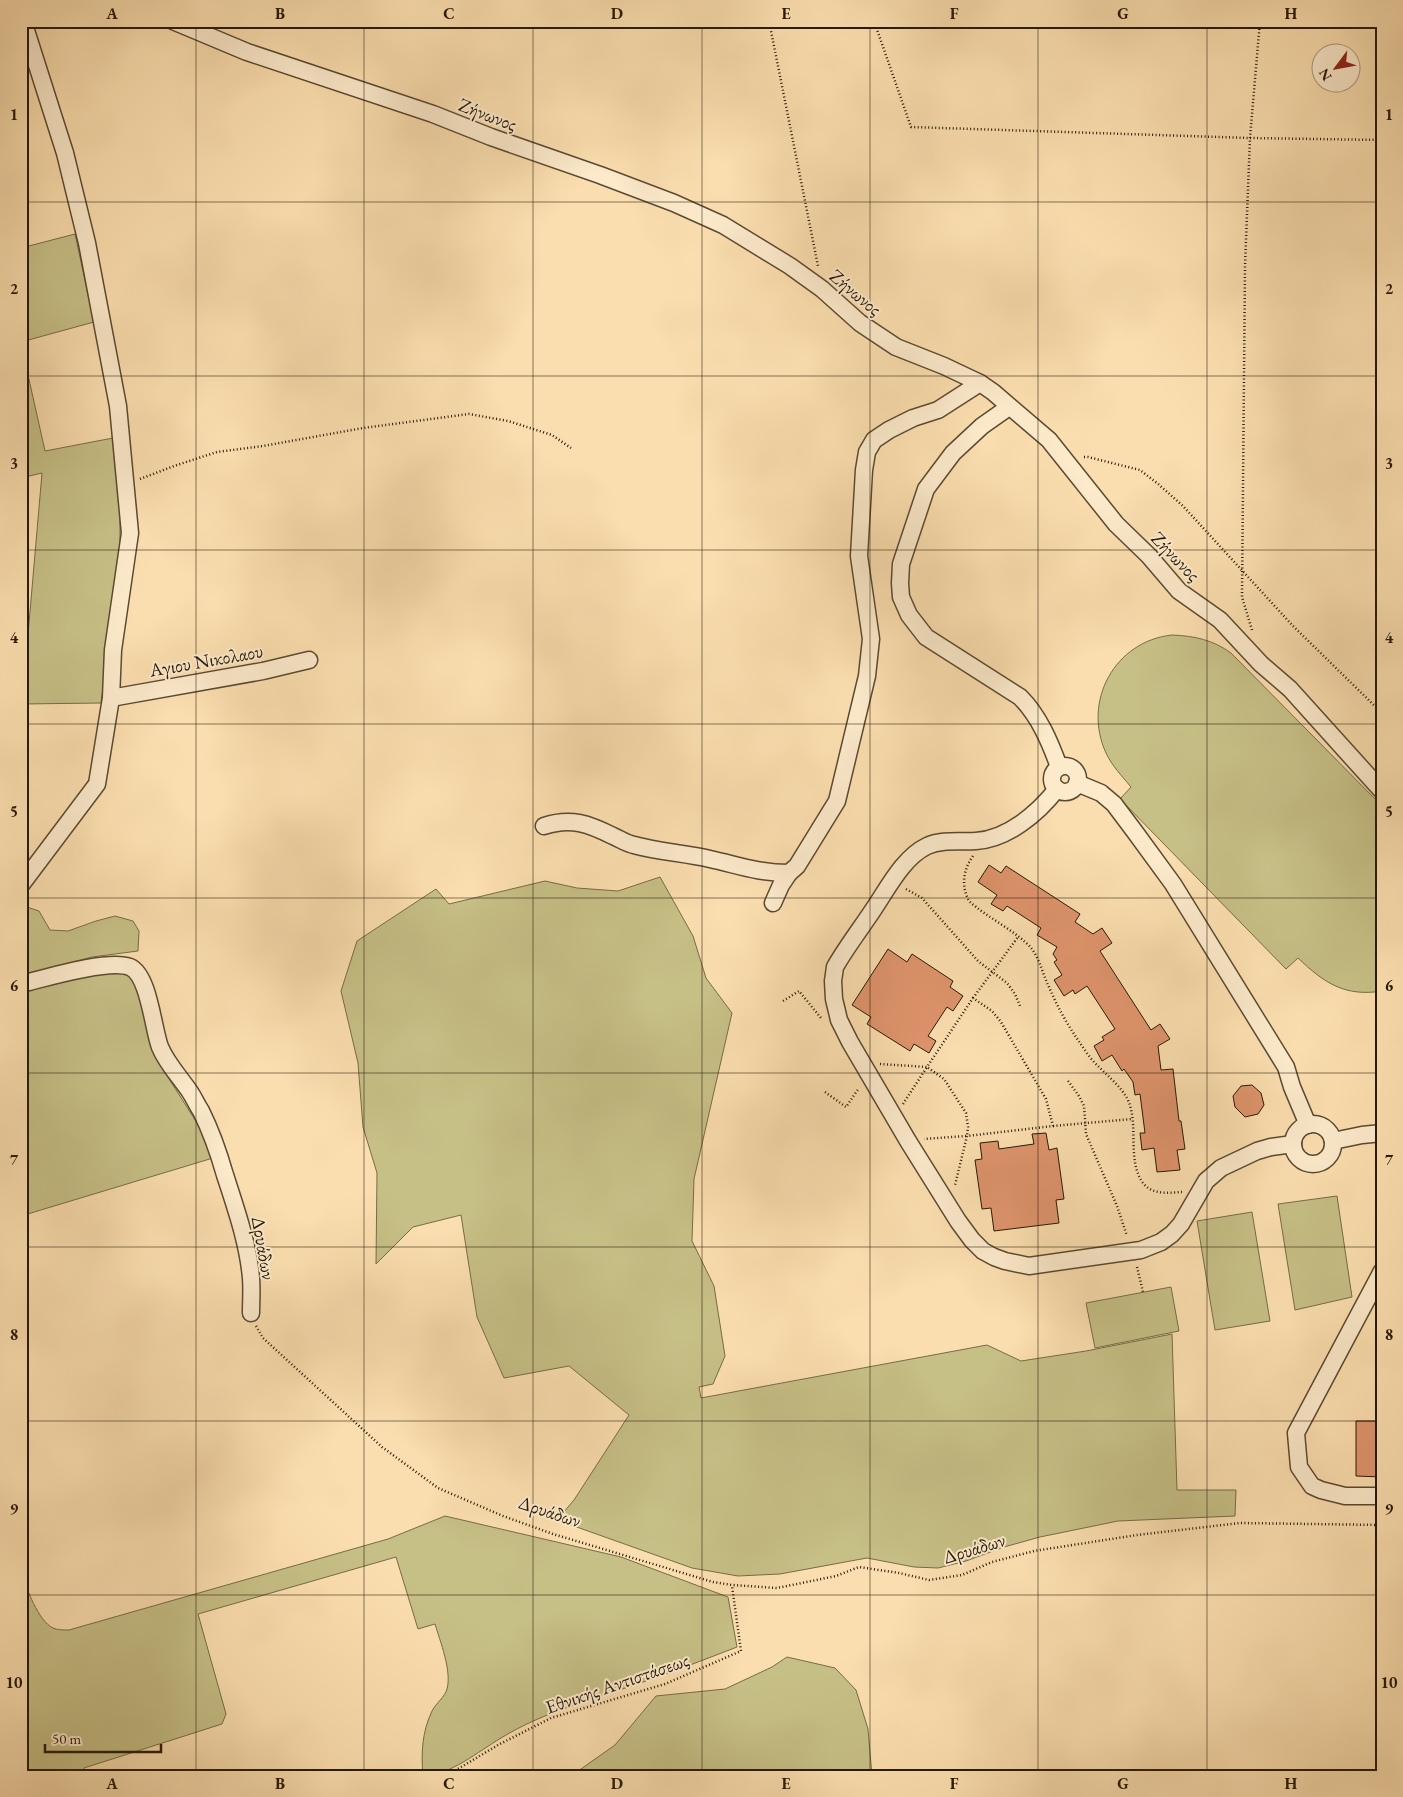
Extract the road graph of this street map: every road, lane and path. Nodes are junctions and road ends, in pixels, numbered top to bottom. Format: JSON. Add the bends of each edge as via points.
{"nodes":[{"id":1,"x":23,"y":21,"type":"edge"},
{"id":2,"x":173,"y":21,"type":"edge"},
{"id":3,"x":769,"y":21,"type":"edge"},
{"id":4,"x":874,"y":21,"type":"edge"},
{"id":5,"x":1260,"y":21,"type":"edge"},
{"id":6,"x":1250,"y":138,"type":"junction"},
{"id":7,"x":1382,"y":140,"type":"edge"},
{"id":8,"x":822,"y":289,"type":"junction"},
{"id":9,"x":980,"y":383,"type":"junction"},
{"id":10,"x":1009,"y":407,"type":"junction"},
{"id":11,"x":571,"y":448,"type":"dead end"},
{"id":12,"x":1066,"y":462,"type":"junction"},
{"id":13,"x":126,"y":484,"type":"junction"},
{"id":14,"x":1242,"y":570,"type":"junction"},
{"id":15,"x":1253,"y":635,"type":"dead end"},
{"id":16,"x":309,"y":660,"type":"dead end"},
{"id":17,"x":111,"y":698,"type":"junction"},
{"id":18,"x":1382,"y":713,"type":"edge"},
{"id":19,"x":1060,"y":767,"type":"junction"},
{"id":20,"x":1077,"y":783,"type":"junction"},
{"id":21,"x":1057,"y":789,"type":"junction"},
{"id":22,"x":1382,"y":791,"type":"edge"},
{"id":23,"x":544,"y":826,"type":"dead end"},
{"id":24,"x":989,"y":838,"type":"junction"},
{"id":25,"x":789,"y":873,"type":"junction"},
{"id":26,"x":893,"y":881,"type":"junction"},
{"id":27,"x":21,"y":885,"type":"edge"},
{"id":28,"x":773,"y":903,"type":"dead end"},
{"id":29,"x":1018,"y":938,"type":"junction"},
{"id":30,"x":992,"y":973,"type":"junction"},
{"id":31,"x":21,"y":981,"type":"edge"},
{"id":32,"x":973,"y":998,"type":"junction"},
{"id":33,"x":783,"y":1001,"type":"dead end"},
{"id":34,"x":1020,"y":1006,"type":"dead end"},
{"id":35,"x":821,"y":1018,"type":"dead end"},
{"id":36,"x":862,"y":1062,"type":"junction"},
{"id":37,"x":927,"y":1067,"type":"junction"},
{"id":38,"x":1068,"y":1081,"type":"dead end"},
{"id":39,"x":862,"y":1083,"type":"dead end"},
{"id":40,"x":825,"y":1092,"type":"dead end"},
{"id":41,"x":894,"y":1117,"type":"junction"},
{"id":42,"x":1132,"y":1119,"type":"junction"},
{"id":43,"x":1085,"y":1123,"type":"junction"},
{"id":44,"x":1308,"y":1125,"type":"junction"},
{"id":45,"x":1053,"y":1126,"type":"junction"},
{"id":46,"x":1382,"y":1133,"type":"edge"},
{"id":47,"x":967,"y":1136,"type":"junction"},
{"id":48,"x":908,"y":1141,"type":"junction"},
{"id":49,"x":1333,"y":1142,"type":"junction"},
{"id":50,"x":1293,"y":1144,"type":"junction"},
{"id":51,"x":1201,"y":1191,"type":"junction"},
{"id":52,"x":949,"y":1207,"type":"junction"},
{"id":53,"x":1132,"y":1251,"type":"junction"},
{"id":54,"x":1382,"y":1271,"type":"edge"},
{"id":55,"x":1143,"y":1292,"type":"dead end"},
{"id":56,"x":252,"y":1313,"type":"joint"},
{"id":57,"x":1382,"y":1496,"type":"edge"},
{"id":58,"x":1382,"y":1525,"type":"edge"},
{"id":59,"x":732,"y":1586,"type":"junction"},
{"id":60,"x":446,"y":1776,"type":"edge"}],
"edges":[{"from":1,"to":13,"type":"street","via":[[65,153],[87,243],[118,406]]},
{"from":2,"to":8,"type":"street","name":"Ζήνωνος","via":[[247,52],[433,114],[674,204],[723,225]]},
{"from":3,"to":8,"type":"path"},
{"from":4,"to":6,"type":"path","via":[[911,127]]},
{"from":5,"to":6,"type":"path"},
{"from":6,"to":7,"type":"path"},
{"from":6,"to":14,"type":"path","via":[[1245,266]]},
{"from":8,"to":9,"type":"street","name":"Ζήνωνος","via":[[860,323],[896,347]]},
{"from":9,"to":10,"type":"street","name":"Ζήνωνος"},
{"from":9,"to":25,"type":"street","via":[[938,410],[890,430],[874,440],[867,452],[859,556],[871,639],[867,676],[836,801],[797,866]]},
{"from":10,"to":12,"type":"street","name":"Ζήνωνος","via":[[1049,440]]},
{"from":10,"to":19,"type":"street","via":[[953,453],[926,489],[901,564],[901,597],[909,615],[926,636],[1020,697],[1032,709]]},
{"from":11,"to":13,"type":"path","via":[[552,434],[508,420],[469,414],[217,452]]},
{"from":12,"to":14,"type":"path","via":[[1088,456],[1140,470],[1183,506]]},
{"from":12,"to":22,"type":"street","name":"Ζήνωνος","via":[[1116,524],[1179,591],[1220,620],[1261,664],[1290,689]]},
{"from":13,"to":17,"type":"street","via":[[130,533],[113,650]]},
{"from":14,"to":15,"type":"path","via":[[1242,596]]},
{"from":14,"to":18,"type":"path","via":[[1293,626]]},
{"from":16,"to":17,"type":"street","name":"Αγιου Νικολαου"},
{"from":17,"to":27,"type":"street","via":[[97,784]]},
{"from":19,"to":20,"type":"street","via":[[1074,769]]},
{"from":19,"to":21,"type":"street","via":[[1052,776]]},
{"from":20,"to":21,"type":"street","via":[[1070,791]]},
{"from":20,"to":44,"type":"street","via":[[1101,793],[1114,804],[1173,884],[1286,1067]]},
{"from":21,"to":24,"type":"street","via":[[1026,820],[1001,835]]},
{"from":23,"to":25,"type":"street","via":[[573,822],[590,825],[632,845],[761,872]]},
{"from":24,"to":26,"type":"street","via":[[926,846],[906,863]]},
{"from":24,"to":29,"type":"path","via":[[975,852],[965,870],[965,892],[977,908]]},
{"from":25,"to":28,"type":"street"},
{"from":26,"to":30,"type":"path","via":[[922,898]]},
{"from":26,"to":36,"type":"street","via":[[835,967],[833,982],[839,1020]]},
{"from":29,"to":30,"type":"path"},
{"from":29,"to":42,"type":"path","via":[[1031,948],[1038,960],[1062,1015],[1078,1041],[1097,1066],[1119,1086],[1127,1099]]},
{"from":30,"to":32,"type":"path"},
{"from":30,"to":34,"type":"path","via":[[1010,987]]},
{"from":31,"to":56,"type":"street","name":"Δρυάδων","via":[[114,965],[131,968],[140,976],[160,1048],[202,1114],[220,1160],[246,1251]]},
{"from":32,"to":37,"type":"path"},
{"from":32,"to":45,"type":"path","via":[[1001,1022],[1046,1099]]},
{"from":33,"to":35,"type":"path","via":[[799,991]]},
{"from":36,"to":37,"type":"path"},
{"from":36,"to":41,"type":"street"},
{"from":37,"to":41,"type":"path"},
{"from":37,"to":47,"type":"path","via":[[944,1079],[966,1113]]},
{"from":38,"to":43,"type":"path","via":[[1084,1106]]},
{"from":39,"to":40,"type":"path","via":[[846,1107]]},
{"from":41,"to":48,"type":"street"},
{"from":42,"to":43,"type":"path"},
{"from":42,"to":51,"type":"path","via":[[1135,1163],[1145,1185],[1167,1194]]},
{"from":43,"to":45,"type":"path"},
{"from":43,"to":53,"type":"path","via":[[1086,1134],[1117,1206]]},
{"from":44,"to":49,"type":"street","via":[[1321,1126],[1331,1135]]},
{"from":44,"to":50,"type":"street","via":[[1297,1132]]},
{"from":45,"to":47,"type":"path"},
{"from":46,"to":49,"type":"street"},
{"from":47,"to":48,"type":"path"},
{"from":47,"to":52,"type":"path"},
{"from":48,"to":52,"type":"street"},
{"from":49,"to":50,"type":"street","via":[[1326,1159],[1314,1164],[1302,1161]]},
{"from":50,"to":51,"type":"street","via":[[1271,1147],[1221,1168],[1206,1181]]},
{"from":51,"to":53,"type":"street","via":[[1172,1234],[1161,1242]]},
{"from":52,"to":53,"type":"street","via":[[972,1240],[983,1250],[1005,1261],[1029,1266]]},
{"from":53,"to":55,"type":"path"},
{"from":54,"to":57,"type":"street","via":[[1296,1433],[1299,1467],[1312,1486],[1345,1496]]},
{"from":56,"to":59,"type":"path","name":"Δρυάδων","via":[[256,1327],[275,1350],[382,1446],[438,1488],[553,1534]]},
{"from":58,"to":59,"type":"path","name":"Δρυάδων","via":[[1240,1523],[1034,1551],[992,1562],[962,1575],[929,1580],[859,1567],[836,1576],[777,1588]]},
{"from":59,"to":60,"type":"path","name":"Εθνικής Αντιστάσεως","via":[[741,1651],[665,1684],[551,1718]]}]}
